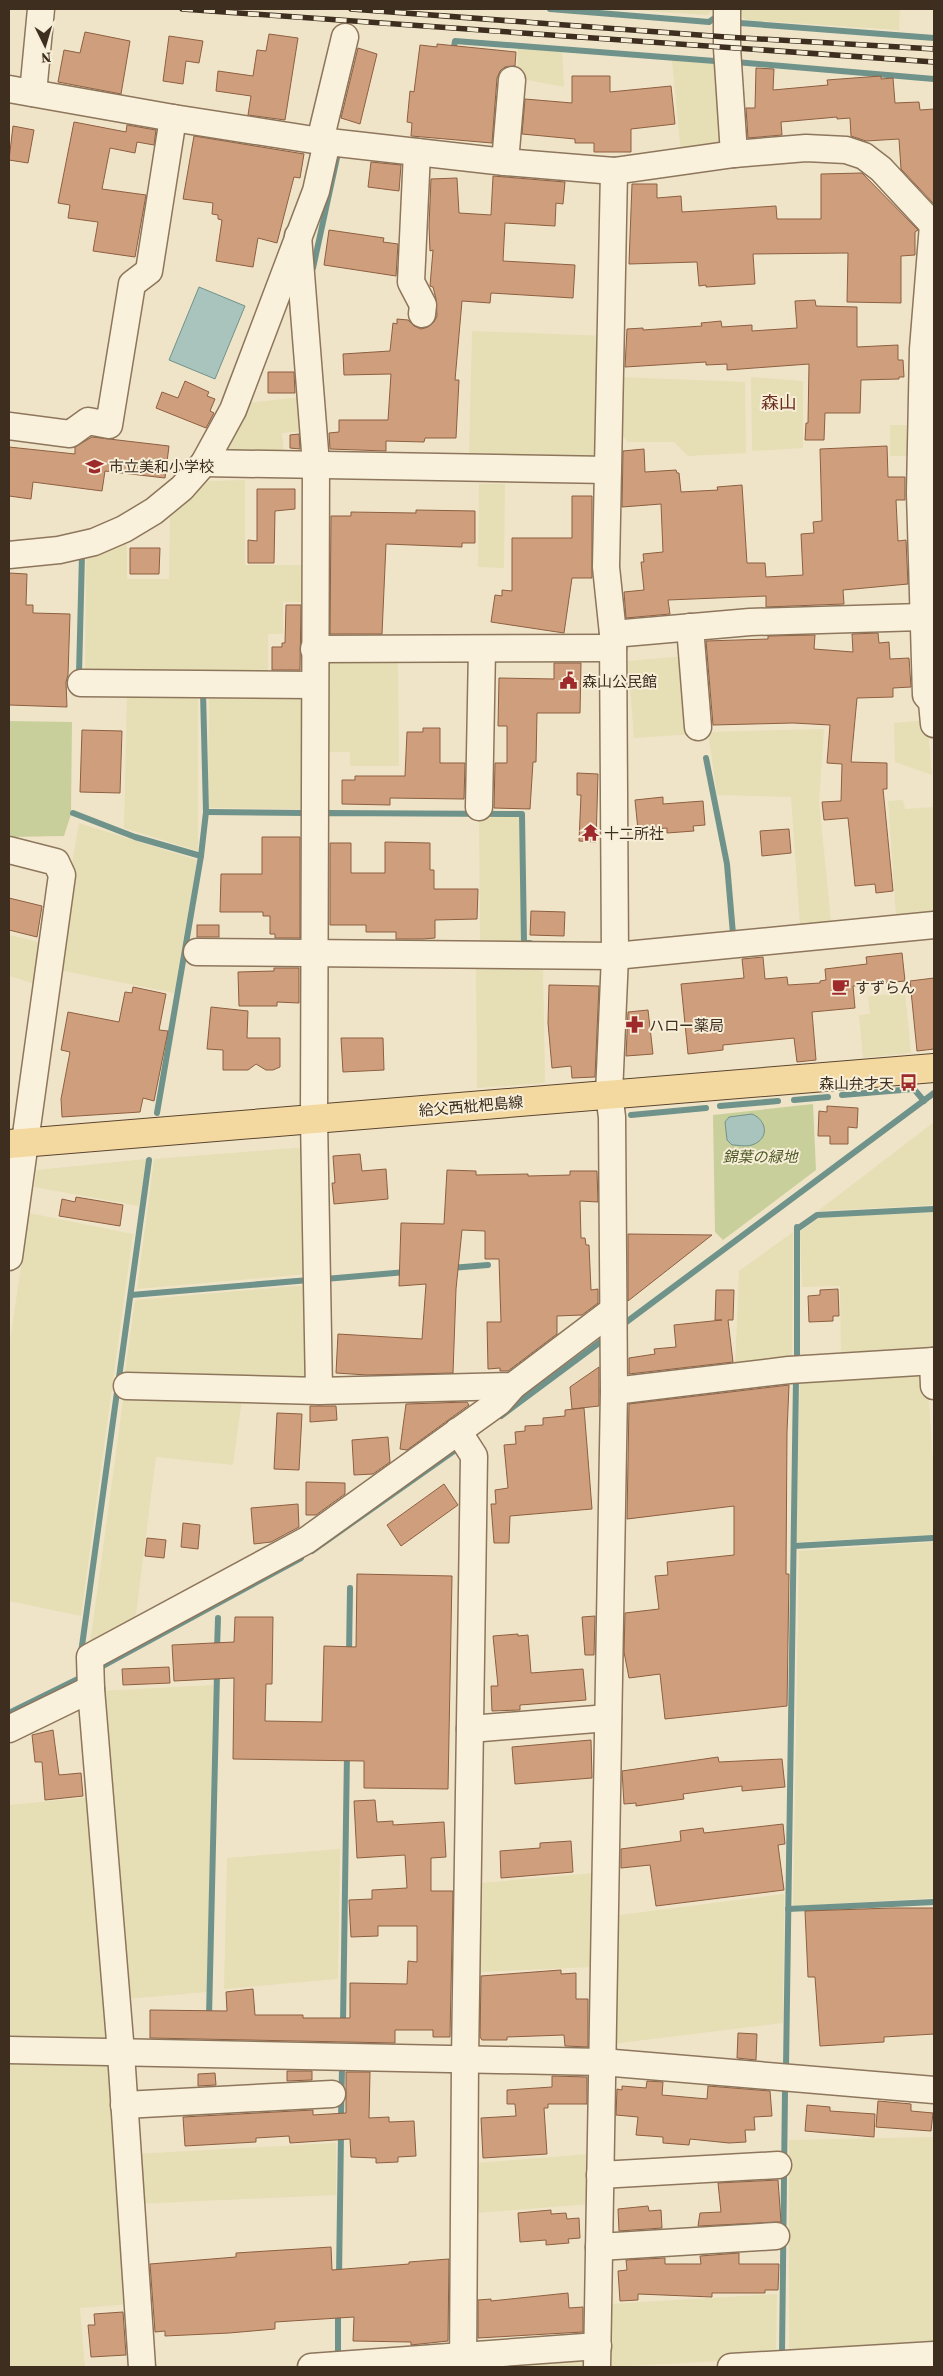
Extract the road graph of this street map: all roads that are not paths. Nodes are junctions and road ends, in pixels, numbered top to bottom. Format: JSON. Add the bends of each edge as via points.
{"nodes":[{"id":1,"x":41,"y":9,"type":"edge"},
{"id":2,"x":727,"y":9,"type":"edge"},
{"id":3,"x":344,"y":37,"type":"dead end"},
{"id":4,"x":512,"y":80,"type":"dead end"},
{"id":5,"x":21,"y":91,"type":"edge"},
{"id":6,"x":173,"y":118,"type":"junction"},
{"id":7,"x":323,"y":141,"type":"junction"},
{"id":8,"x":417,"y":152,"type":"junction"},
{"id":9,"x":734,"y":154,"type":"junction"},
{"id":10,"x":505,"y":162,"type":"junction"},
{"id":11,"x":614,"y":171,"type":"junction"},
{"id":12,"x":933,"y":225,"type":"edge"},
{"id":13,"x":298,"y":236,"type":"junction"},
{"id":14,"x":422,"y":314,"type":"dead end"},
{"id":15,"x":9,"y":426,"type":"edge"},
{"id":16,"x":928,"y":435,"type":"edge"},
{"id":17,"x":204,"y":464,"type":"junction"},
{"id":18,"x":316,"y":464,"type":"junction"},
{"id":19,"x":608,"y":470,"type":"junction"},
{"id":20,"x":9,"y":555,"type":"edge"},
{"id":21,"x":922,"y":617,"type":"junction"},
{"id":22,"x":690,"y":627,"type":"junction"},
{"id":23,"x":613,"y":641,"type":"junction"},
{"id":24,"x":314,"y":649,"type":"junction"},
{"id":25,"x":482,"y":649,"type":"junction"},
{"id":26,"x":81,"y":683,"type":"dead end"},
{"id":27,"x":314,"y":685,"type":"junction"},
{"id":28,"x":934,"y":724,"type":"edge"},
{"id":29,"x":698,"y":727,"type":"dead end"},
{"id":30,"x":478,"y":807,"type":"dead end"},
{"id":31,"x":9,"y":850,"type":"edge"},
{"id":32,"x":934,"y":925,"type":"edge"},
{"id":33,"x":196,"y":952,"type":"dead end"},
{"id":34,"x":314,"y":953,"type":"junction"},
{"id":35,"x":615,"y":956,"type":"junction"},
{"id":36,"x":934,"y":1068,"type":"edge"},
{"id":37,"x":610,"y":1094,"type":"junction"},
{"id":38,"x":314,"y":1119,"type":"junction"},
{"id":39,"x":17,"y":1143,"type":"edge"},
{"id":40,"x":9,"y":1257,"type":"edge"},
{"id":41,"x":612,"y":1315,"type":"junction"},
{"id":42,"x":934,"y":1361,"type":"edge"},
{"id":43,"x":127,"y":1386,"type":"dead end"},
{"id":44,"x":513,"y":1386,"type":"junction"},
{"id":45,"x":934,"y":1386,"type":"edge"},
{"id":46,"x":319,"y":1391,"type":"junction"},
{"id":47,"x":614,"y":1391,"type":"junction"},
{"id":48,"x":464,"y":1440,"type":"junction"},
{"id":49,"x":91,"y":1678,"type":"junction"},
{"id":50,"x":608,"y":1718,"type":"junction"},
{"id":51,"x":9,"y":1729,"type":"edge"},
{"id":52,"x":470,"y":1730,"type":"junction"},
{"id":53,"x":9,"y":2050,"type":"edge"},
{"id":54,"x":121,"y":2052,"type":"junction"},
{"id":55,"x":465,"y":2060,"type":"junction"},
{"id":56,"x":602,"y":2062,"type":"junction"},
{"id":57,"x":934,"y":2090,"type":"edge"},
{"id":58,"x":332,"y":2094,"type":"dead end"},
{"id":59,"x":124,"y":2105,"type":"junction"},
{"id":60,"x":778,"y":2165,"type":"dead end"},
{"id":61,"x":600,"y":2175,"type":"junction"},
{"id":62,"x":776,"y":2236,"type":"dead end"},
{"id":63,"x":599,"y":2247,"type":"junction"},
{"id":64,"x":934,"y":2355,"type":"edge"},
{"id":65,"x":598,"y":2357,"type":"edge"},
{"id":66,"x":463,"y":2362,"type":"edge"},
{"id":67,"x":142,"y":2367,"type":"edge"},
{"id":68,"x":311,"y":2367,"type":"edge"},
{"id":69,"x":731,"y":2367,"type":"edge"}],
"edges":[{"from":1,"to":5,"type":"street"},
{"from":2,"to":9,"type":"street","via":[[726,48]]},
{"from":3,"to":7,"type":"street"},
{"from":4,"to":10,"type":"street"},
{"from":5,"to":6,"type":"street"},
{"from":6,"to":7,"type":"street"},
{"from":6,"to":15,"type":"street","via":[[149,271],[132,284],[109,425],[88,421],[70,434]]},
{"from":7,"to":8,"type":"street"},
{"from":7,"to":13,"type":"street","via":[[316,191]]},
{"from":8,"to":10,"type":"street"},
{"from":8,"to":14,"type":"street","via":[[411,282],[423,305]]},
{"from":9,"to":11,"type":"street"},
{"from":9,"to":12,"type":"street","via":[[806,148],[846,150],[864,156],[881,168]]},
{"from":10,"to":11,"type":"street"},
{"from":11,"to":19,"type":"street"},
{"from":12,"to":16,"type":"street","via":[[923,349]]},
{"from":13,"to":17,"type":"street","via":[[233,410]]},
{"from":13,"to":18,"type":"street"},
{"from":16,"to":21,"type":"street"},
{"from":17,"to":18,"type":"street"},
{"from":17,"to":20,"type":"street","via":[[182,488],[124,529],[94,542],[59,550]]},
{"from":18,"to":19,"type":"street"},
{"from":18,"to":24,"type":"street"},
{"from":19,"to":23,"type":"street","via":[[606,567]]},
{"from":21,"to":22,"type":"street"},
{"from":21,"to":28,"type":"street","via":[[926,695],[932,702]]},
{"from":22,"to":23,"type":"street"},
{"from":22,"to":29,"type":"street"},
{"from":23,"to":25,"type":"street"},
{"from":23,"to":35,"type":"street"},
{"from":24,"to":25,"type":"street"},
{"from":24,"to":27,"type":"street"},
{"from":25,"to":30,"type":"street"},
{"from":26,"to":27,"type":"street"},
{"from":27,"to":34,"type":"street"},
{"from":31,"to":39,"type":"street","via":[[56,862],[62,875]]},
{"from":32,"to":35,"type":"street"},
{"from":33,"to":34,"type":"street"},
{"from":34,"to":35,"type":"street"},
{"from":34,"to":38,"type":"street"},
{"from":35,"to":37,"type":"street"},
{"from":36,"to":37,"type":"main road","name":"給父西枇杷島線"},
{"from":37,"to":38,"type":"main road","name":"給父西枇杷島線"},
{"from":37,"to":41,"type":"street"},
{"from":38,"to":39,"type":"main road","name":"給父西枇杷島線"},
{"from":38,"to":46,"type":"street"},
{"from":39,"to":40,"type":"street"},
{"from":41,"to":44,"type":"street"},
{"from":41,"to":47,"type":"street"},
{"from":42,"to":45,"type":"street"},
{"from":42,"to":47,"type":"street","via":[[789,1370]]},
{"from":43,"to":46,"type":"street"},
{"from":44,"to":46,"type":"street"},
{"from":44,"to":48,"type":"street"},
{"from":47,"to":50,"type":"street"},
{"from":48,"to":49,"type":"street","via":[[307,1540],[90,1658]]},
{"from":48,"to":52,"type":"street"},
{"from":49,"to":51,"type":"street"},
{"from":49,"to":54,"type":"street"},
{"from":50,"to":52,"type":"street"},
{"from":50,"to":56,"type":"street"},
{"from":52,"to":55,"type":"street"},
{"from":53,"to":54,"type":"street"},
{"from":54,"to":55,"type":"street"},
{"from":54,"to":59,"type":"street"},
{"from":55,"to":56,"type":"street"},
{"from":55,"to":66,"type":"street"},
{"from":56,"to":57,"type":"street"},
{"from":56,"to":61,"type":"street"},
{"from":58,"to":59,"type":"street"},
{"from":59,"to":67,"type":"street"},
{"from":60,"to":61,"type":"street"},
{"from":61,"to":63,"type":"street"},
{"from":62,"to":63,"type":"street"},
{"from":63,"to":65,"type":"street"},
{"from":64,"to":69,"type":"street"},
{"from":65,"to":66,"type":"street"},
{"from":66,"to":68,"type":"street"}]}
